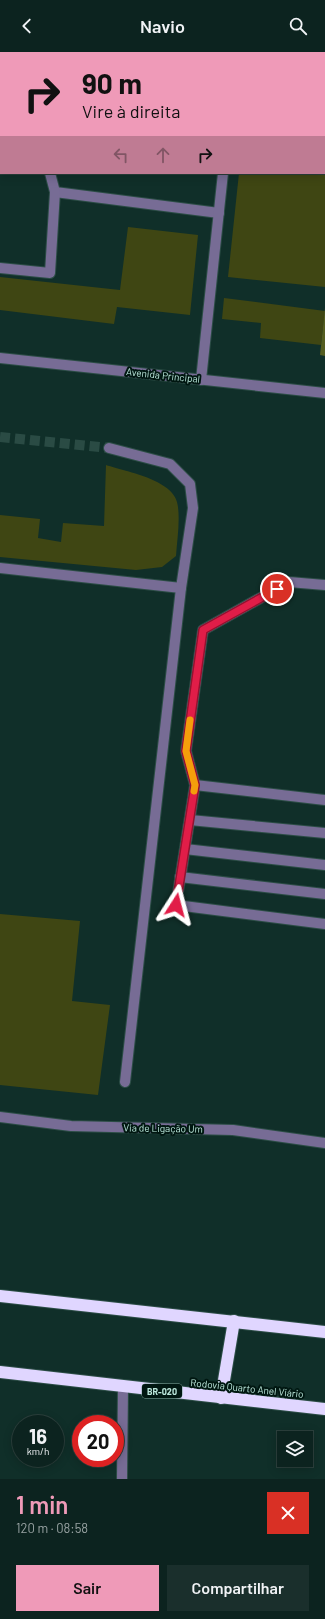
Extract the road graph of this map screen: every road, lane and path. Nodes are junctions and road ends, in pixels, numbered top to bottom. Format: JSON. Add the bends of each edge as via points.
{"nodes":[{"id":1,"x":50,"y":174,"type":"edge"},
{"id":2,"x":223,"y":174,"type":"edge"},
{"id":3,"x":55,"y":192,"type":"junction"},
{"id":4,"x":219,"y":213,"type":"junction"},
{"id":5,"x":0,"y":268,"type":"edge"},
{"id":6,"x":0,"y":358,"type":"edge"},
{"id":7,"x":201,"y":380,"type":"junction"},
{"id":8,"x":325,"y":393,"type":"edge"},
{"id":9,"x":109,"y":448,"type":"tunnel mouth"},
{"id":10,"x":0,"y":568,"type":"edge"},
{"id":11,"x":325,"y":585,"type":"edge"},
{"id":12,"x":181,"y":588,"type":"junction"},
{"id":13,"x":195,"y":785,"type":"junction"},
{"id":14,"x":325,"y":800,"type":"edge"},
{"id":15,"x":190,"y":820,"type":"junction"},
{"id":16,"x":325,"y":833,"type":"edge"},
{"id":17,"x":185,"y":849,"type":"junction"},
{"id":18,"x":325,"y":865,"type":"edge"},
{"id":19,"x":180,"y":877,"type":"junction"},
{"id":20,"x":325,"y":894,"type":"edge"},
{"id":21,"x":325,"y":924,"type":"edge"},
{"id":22,"x":125,"y":1082,"type":"dead end"},
{"id":23,"x":0,"y":1117,"type":"edge"},
{"id":24,"x":325,"y":1143,"type":"edge"},
{"id":25,"x":0,"y":1296,"type":"edge"},
{"id":26,"x":234,"y":1321,"type":"junction"},
{"id":27,"x":325,"y":1332,"type":"edge"},
{"id":28,"x":0,"y":1372,"type":"edge"},
{"id":29,"x":122,"y":1387,"type":"junction"},
{"id":30,"x":221,"y":1398,"type":"junction"},
{"id":31,"x":325,"y":1408,"type":"edge"},
{"id":32,"x":122,"y":1479,"type":"edge"}],
"edges":[{"from":1,"to":3,"type":"street"},
{"from":2,"to":4,"type":"street"},
{"from":3,"to":4,"type":"street"},
{"from":3,"to":5,"type":"street","via":[[50,272]]},
{"from":4,"to":7,"type":"street"},
{"from":6,"to":7,"type":"street","name":"Avenida Principal"},
{"from":7,"to":8,"type":"street","name":"Avenida Principal"},
{"from":9,"to":12,"type":"street","via":[[170,464],[190,484],[193,508]]},
{"from":10,"to":12,"type":"street"},
{"from":11,"to":13,"type":"street","via":[[289,582],[203,630],[186,751]]},
{"from":12,"to":22,"type":"street"},
{"from":13,"to":14,"type":"street"},
{"from":13,"to":15,"type":"street"},
{"from":15,"to":16,"type":"street"},
{"from":15,"to":17,"type":"street"},
{"from":17,"to":18,"type":"street"},
{"from":17,"to":19,"type":"street"},
{"from":19,"to":20,"type":"street"},
{"from":19,"to":21,"type":"street","via":[[176,905]]},
{"from":23,"to":24,"type":"street","name":"Via de Ligação Um","via":[[71,1126],[233,1130]]},
{"from":25,"to":26,"type":"highway"},
{"from":26,"to":27,"type":"highway"},
{"from":26,"to":30,"type":"highway"},
{"from":28,"to":29,"type":"highway","name":"Rodovia Quarto Anel Viário","number":"BR-020"},
{"from":29,"to":30,"type":"highway","name":"Rodovia Quarto Anel Viário","number":"BR-020"},
{"from":29,"to":32,"type":"street"},
{"from":30,"to":31,"type":"highway","name":"Rodovia Quarto Anel Viário","number":"BR-020"}]}
